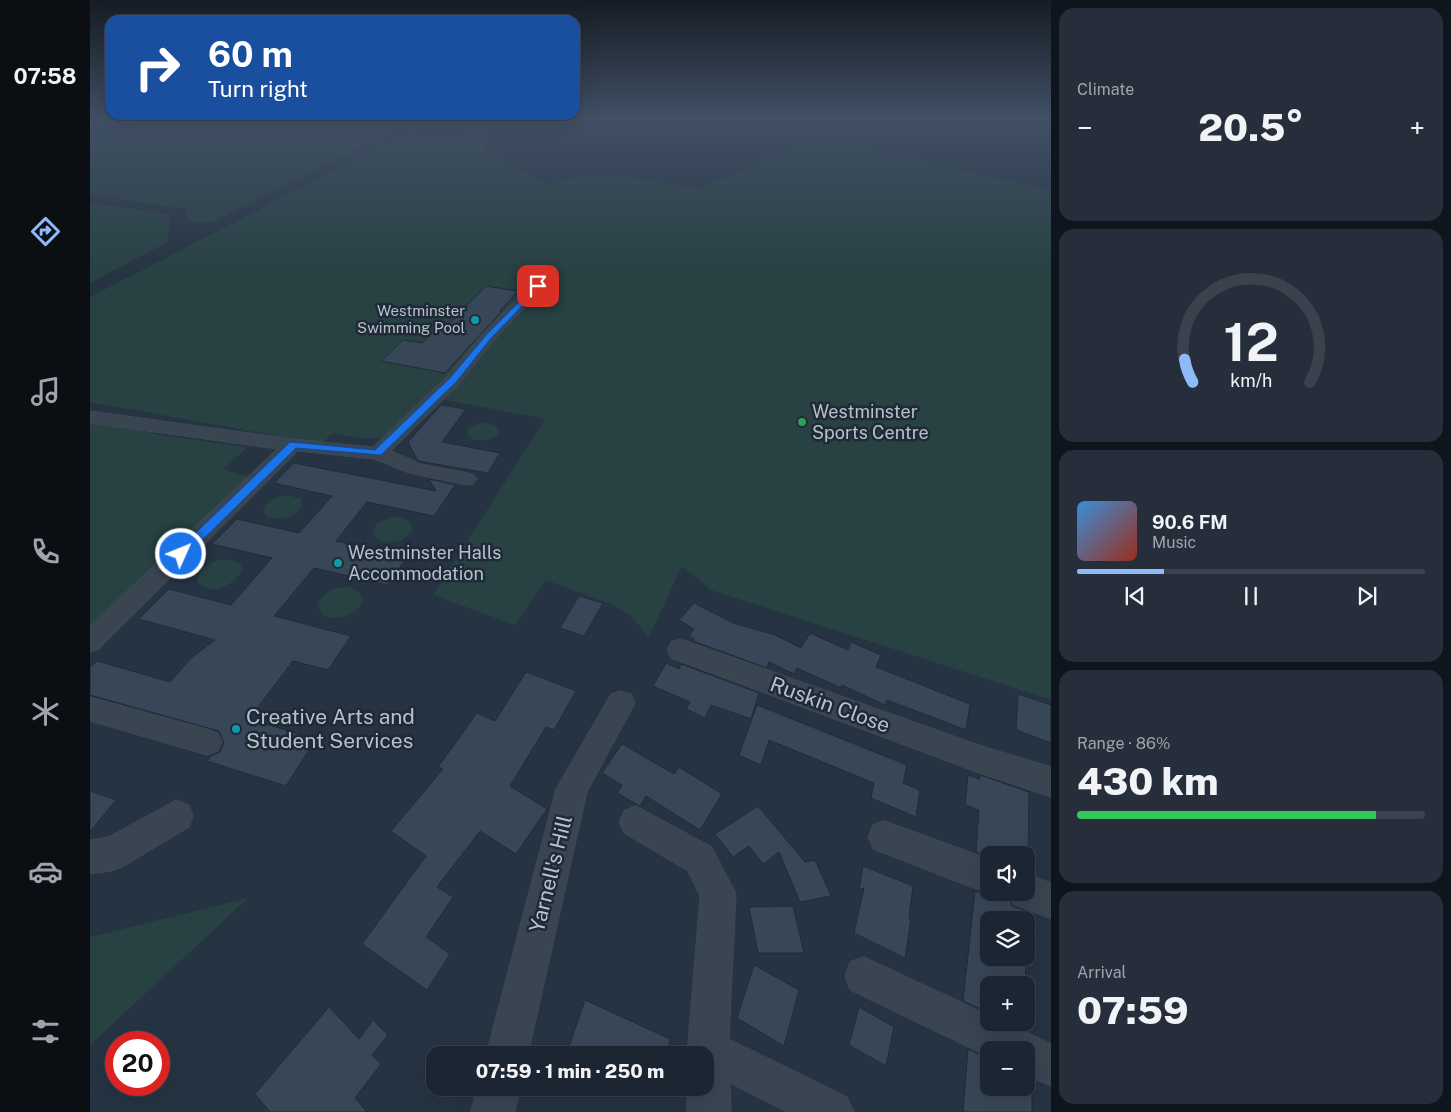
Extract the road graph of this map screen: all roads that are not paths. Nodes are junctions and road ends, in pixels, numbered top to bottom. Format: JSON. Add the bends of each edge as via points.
{"nodes":[{"id":1,"x":538,"y":286,"type":"dead end"},
{"id":2,"x":90,"y":417,"type":"edge"},
{"id":3,"x":293,"y":444,"type":"junction"},
{"id":4,"x":378,"y":453,"type":"junction"},
{"id":5,"x":466,"y":479,"type":"dead end"},
{"id":6,"x":90,"y":641,"type":"edge"},
{"id":7,"x":681,"y":650,"type":"dead end"},
{"id":8,"x":621,"y":703,"type":"dead end"},
{"id":9,"x":90,"y":709,"type":"edge"},
{"id":10,"x":207,"y":742,"type":"dead end"},
{"id":11,"x":1051,"y":782,"type":"edge"},
{"id":12,"x":177,"y":816,"type":"dead end"},
{"id":13,"x":636,"y":822,"type":"dead end"},
{"id":14,"x":885,"y":837,"type":"dead end"},
{"id":15,"x":90,"y":856,"type":"edge"},
{"id":16,"x":980,"y":874,"type":"edge"},
{"id":17,"x":1035,"y":895,"type":"edge"},
{"id":18,"x":1051,"y":901,"type":"edge"},
{"id":19,"x":864,"y":976,"type":"dead end"},
{"id":20,"x":1000,"y":1041,"type":"edge"},
{"id":21,"x":509,"y":1046,"type":"edge"},
{"id":22,"x":708,"y":1046,"type":"edge"},
{"id":23,"x":714,"y":1053,"type":"edge"},
{"id":24,"x":1035,"y":1058,"type":"edge"},
{"id":25,"x":1051,"y":1065,"type":"edge"},
{"id":26,"x":497,"y":1096,"type":"edge"},
{"id":27,"x":709,"y":1096,"type":"edge"},
{"id":28,"x":493,"y":1112,"type":"edge"},
{"id":29,"x":709,"y":1112,"type":"edge"},
{"id":30,"x":832,"y":1112,"type":"edge"}],
"edges":[{"from":1,"to":4,"type":"street","via":[[490,335],[454,379]]},
{"from":2,"to":3,"type":"street"},
{"from":3,"to":4,"type":"street"},
{"from":3,"to":6,"type":"street"},
{"from":4,"to":5,"type":"street","via":[[416,469]]},
{"from":7,"to":11,"type":"street","name":"Ruskin Close","via":[[979,759]]},
{"from":8,"to":21,"type":"street","name":"Yarnell's Hill","via":[[572,788]]},
{"from":9,"to":10,"type":"street"},
{"from":12,"to":15,"type":"street","via":[[112,854]]},
{"from":13,"to":22,"type":"street","via":[[700,858],[718,894]]},
{"from":14,"to":16,"type":"street"},
{"from":17,"to":18,"type":"street"},
{"from":19,"to":20,"type":"street"},
{"from":23,"to":30,"type":"street"},
{"from":24,"to":25,"type":"street"},
{"from":26,"to":28,"type":"street"},
{"from":27,"to":29,"type":"street"}]}
